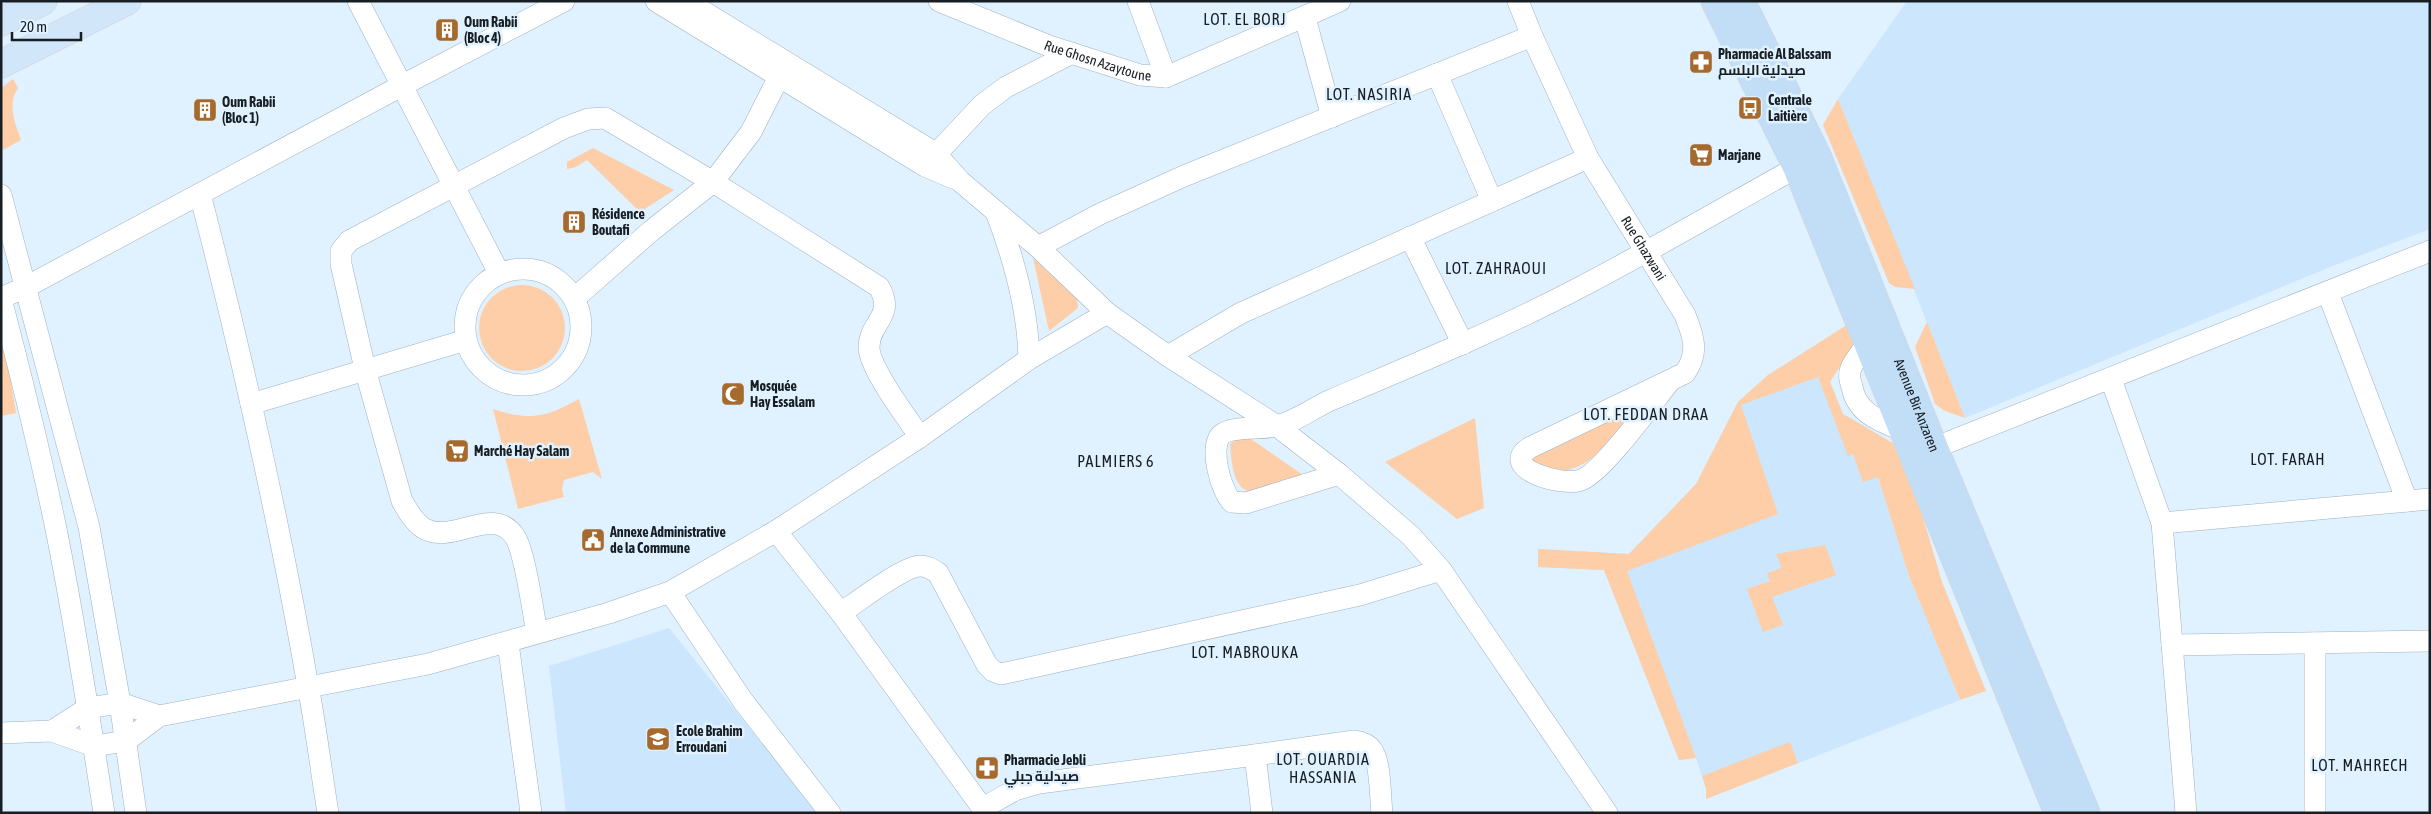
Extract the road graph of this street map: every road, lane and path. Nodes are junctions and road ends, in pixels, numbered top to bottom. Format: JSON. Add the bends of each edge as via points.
{"nodes":[{"id":1,"x":42,"y":1,"type":"edge"},
{"id":2,"x":127,"y":1,"type":"edge"},
{"id":3,"x":358,"y":1,"type":"edge"},
{"id":4,"x":564,"y":1,"type":"edge"},
{"id":5,"x":656,"y":1,"type":"edge"},
{"id":6,"x":686,"y":1,"type":"edge"},
{"id":7,"x":939,"y":1,"type":"edge"},
{"id":8,"x":1138,"y":1,"type":"edge"},
{"id":9,"x":1340,"y":1,"type":"edge"},
{"id":10,"x":1518,"y":1,"type":"edge"},
{"id":11,"x":1715,"y":1,"type":"edge"},
{"id":12,"x":1741,"y":1,"type":"edge"},
{"id":13,"x":965,"y":6,"type":"edge"},
{"id":14,"x":1305,"y":18,"type":"junction"},
{"id":15,"x":1,"y":22,"type":"edge"},
{"id":16,"x":1532,"y":36,"type":"junction"},
{"id":17,"x":1072,"y":53,"type":"junction"},
{"id":18,"x":1,"y":64,"type":"edge"},
{"id":19,"x":783,"y":69,"type":"junction"},
{"id":20,"x":1437,"y":74,"type":"junction"},
{"id":21,"x":1166,"y":77,"type":"junction"},
{"id":22,"x":403,"y":85,"type":"junction"},
{"id":23,"x":1332,"y":117,"type":"junction"},
{"id":24,"x":1588,"y":158,"type":"junction"},
{"id":25,"x":930,"y":159,"type":"junction"},
{"id":26,"x":1807,"y":162,"type":"junction"},
{"id":27,"x":712,"y":182,"type":"junction"},
{"id":28,"x":453,"y":185,"type":"junction"},
{"id":29,"x":200,"y":194,"type":"junction"},
{"id":30,"x":1,"y":196,"type":"edge"},
{"id":31,"x":1492,"y":201,"type":"junction"},
{"id":32,"x":995,"y":210,"type":"junction"},
{"id":33,"x":1410,"y":238,"type":"junction"},
{"id":34,"x":1038,"y":247,"type":"junction"},
{"id":35,"x":1646,"y":250,"type":"junction"},
{"id":36,"x":2430,"y":251,"type":"edge"},
{"id":37,"x":499,"y":273,"type":"junction"},
{"id":38,"x":26,"y":287,"type":"junction"},
{"id":39,"x":2328,"y":293,"type":"junction"},
{"id":40,"x":575,"y":298,"type":"junction"},
{"id":41,"x":1,"y":299,"type":"edge"},
{"id":42,"x":1107,"y":313,"type":"junction"},
{"id":43,"x":466,"y":340,"type":"junction"},
{"id":44,"x":1463,"y":344,"type":"junction"},
{"id":45,"x":1168,"y":356,"type":"junction"},
{"id":46,"x":1029,"y":359,"type":"junction"},
{"id":47,"x":365,"y":369,"type":"junction"},
{"id":48,"x":2111,"y":380,"type":"junction"},
{"id":49,"x":1670,"y":381,"type":"junction"},
{"id":50,"x":251,"y":404,"type":"junction"},
{"id":51,"x":1278,"y":426,"type":"junction"},
{"id":52,"x":920,"y":437,"type":"junction"},
{"id":53,"x":1934,"y":448,"type":"junction"},
{"id":54,"x":1339,"y":474,"type":"junction"},
{"id":55,"x":2430,"y":499,"type":"edge"},
{"id":56,"x":2406,"y":501,"type":"junction"},
{"id":57,"x":2162,"y":523,"type":"junction"},
{"id":58,"x":776,"y":531,"type":"junction"},
{"id":59,"x":1441,"y":570,"type":"junction"},
{"id":60,"x":670,"y":592,"type":"junction"},
{"id":61,"x":841,"y":613,"type":"junction"},
{"id":62,"x":536,"y":633,"type":"junction"},
{"id":63,"x":2430,"y":641,"type":"edge"},
{"id":64,"x":508,"y":643,"type":"junction"},
{"id":65,"x":2315,"y":643,"type":"junction"},
{"id":66,"x":2172,"y":645,"type":"junction"},
{"id":67,"x":308,"y":687,"type":"junction"},
{"id":68,"x":120,"y":703,"type":"junction"},
{"id":69,"x":88,"y":708,"type":"junction"},
{"id":70,"x":159,"y":716,"type":"junction"},
{"id":71,"x":52,"y":730,"type":"junction"},
{"id":72,"x":1,"y":733,"type":"edge"},
{"id":73,"x":126,"y":740,"type":"junction"},
{"id":74,"x":94,"y":746,"type":"junction"},
{"id":75,"x":1255,"y":755,"type":"junction"},
{"id":76,"x":985,"y":810,"type":"edge"},
{"id":77,"x":104,"y":813,"type":"edge"},
{"id":78,"x":136,"y":813,"type":"edge"},
{"id":79,"x":328,"y":813,"type":"edge"},
{"id":80,"x":531,"y":813,"type":"edge"},
{"id":81,"x":830,"y":813,"type":"edge"},
{"id":82,"x":1262,"y":813,"type":"edge"},
{"id":83,"x":1382,"y":813,"type":"edge"},
{"id":84,"x":1607,"y":813,"type":"edge"},
{"id":85,"x":2058,"y":813,"type":"edge"},
{"id":86,"x":2086,"y":813,"type":"edge"},
{"id":87,"x":2186,"y":813,"type":"edge"},
{"id":88,"x":2316,"y":813,"type":"edge"}],
"edges":[{"from":1,"to":15,"type":"main road"},
{"from":2,"to":18,"type":"main road"},
{"from":3,"to":22,"type":"street"},
{"from":4,"to":22,"type":"street"},
{"from":5,"to":19,"type":"street"},
{"from":6,"to":19,"type":"street"},
{"from":7,"to":13,"type":"street","name":"Rue Ghosn Azaytoune"},
{"from":8,"to":21,"type":"street"},
{"from":9,"to":14,"type":"street","name":"Rue Ghosn Azaytoune"},
{"from":10,"to":16,"type":"street","name":"Rue Ghazwani"},
{"from":11,"to":26,"type":"highway","name":"Avenue Bir Anzaren"},
{"from":12,"to":26,"type":"highway","name":"Avenue Bir Anzaren"},
{"from":13,"to":17,"type":"street","name":"Rue Ghosn Azaytoune"},
{"from":14,"to":21,"type":"street","name":"Rue Ghosn Azaytoune"},
{"from":14,"to":23,"type":"street"},
{"from":16,"to":20,"type":"street"},
{"from":16,"to":24,"type":"street","name":"Rue Ghazwani"},
{"from":17,"to":21,"type":"street","name":"Rue Ghosn Azaytoune","via":[[1140,75]]},
{"from":17,"to":25,"type":"street","via":[[1006,87],[982,105]]},
{"from":19,"to":25,"type":"street"},
{"from":19,"to":27,"type":"street","via":[[752,132]]},
{"from":20,"to":23,"type":"street"},
{"from":20,"to":31,"type":"street"},
{"from":22,"to":28,"type":"street"},
{"from":22,"to":29,"type":"street"},
{"from":23,"to":34,"type":"street","via":[[1184,176],[1100,214]]},
{"from":24,"to":31,"type":"street"},
{"from":24,"to":35,"type":"street","name":"Rue Ghazwani"},
{"from":25,"to":32,"type":"street"},
{"from":26,"to":35,"type":"street"},
{"from":26,"to":53,"type":"highway","name":"Avenue Bir Anzaren"},
{"from":26,"to":85,"type":"highway","name":"Avenue Bir Anzaren","via":[[1869,342]]},
{"from":27,"to":28,"type":"street","via":[[605,118],[588,119],[564,128]]},
{"from":27,"to":40,"type":"street"},
{"from":27,"to":52,"type":"street","via":[[879,287],[885,298],[884,311],[871,336],[869,349],[881,376]]},
{"from":28,"to":37,"type":"street"},
{"from":28,"to":47,"type":"street","via":[[349,241],[341,251],[341,264]]},
{"from":29,"to":38,"type":"street"},
{"from":29,"to":50,"type":"street"},
{"from":30,"to":38,"type":"street"},
{"from":31,"to":33,"type":"street"},
{"from":32,"to":34,"type":"street"},
{"from":32,"to":46,"type":"street","via":[[1010,249],[1024,306]]},
{"from":33,"to":44,"type":"street"},
{"from":33,"to":45,"type":"street","via":[[1241,313]]},
{"from":34,"to":42,"type":"street"},
{"from":35,"to":44,"type":"street","via":[[1576,290]]},
{"from":35,"to":49,"type":"street","name":"Rue Ghazwani","via":[[1692,333],[1693,362],[1685,373]]},
{"from":36,"to":39,"type":"street"},
{"from":37,"to":40,"type":"street","via":[[521,268],[544,272],[563,284]]},
{"from":37,"to":43,"type":"street","via":[[482,284],[470,300],[464,320]]},
{"from":38,"to":41,"type":"street"},
{"from":38,"to":68,"type":"street","via":[[89,527]]},
{"from":39,"to":48,"type":"street"},
{"from":39,"to":56,"type":"street"},
{"from":40,"to":43,"type":"street","via":[[581,322],[580,341],[572,359],[559,373],[541,383],[522,386],[503,382],[486,372],[473,358]]},
{"from":41,"to":69,"type":"street","via":[[56,529]]},
{"from":42,"to":45,"type":"street"},
{"from":42,"to":46,"type":"street"},
{"from":43,"to":47,"type":"street"},
{"from":44,"to":51,"type":"street"},
{"from":45,"to":51,"type":"street"},
{"from":46,"to":52,"type":"street"},
{"from":47,"to":50,"type":"street"},
{"from":47,"to":62,"type":"street","via":[[402,502],[413,519],[425,529],[445,532],[495,522],[507,527],[516,538],[523,562]]},
{"from":48,"to":53,"type":"street"},
{"from":48,"to":57,"type":"street"},
{"from":49,"to":49,"type":"street","name":"Rue Ghazwani","via":[[1523,452],[1521,458],[1529,472],[1545,479],[1570,482],[1582,480],[1596,471]]},
{"from":50,"to":67,"type":"street"},
{"from":51,"to":54,"type":"street"},
{"from":51,"to":54,"type":"street","via":[[1230,430],[1217,442],[1221,484],[1225,496],[1232,502],[1246,503]]},
{"from":52,"to":58,"type":"street"},
{"from":53,"to":86,"type":"highway","name":"Avenue Bir Anzaren"},
{"from":54,"to":59,"type":"street","via":[[1411,536]]},
{"from":55,"to":56,"type":"street"},
{"from":56,"to":57,"type":"street"},
{"from":57,"to":66,"type":"street"},
{"from":58,"to":60,"type":"street"},
{"from":58,"to":61,"type":"street"},
{"from":59,"to":61,"type":"street","via":[[1350,597],[1001,674],[987,665],[938,573],[931,568],[918,566],[906,570]]},
{"from":59,"to":84,"type":"street"},
{"from":60,"to":62,"type":"street"},
{"from":60,"to":81,"type":"street","via":[[744,701]]},
{"from":61,"to":76,"type":"street"},
{"from":62,"to":64,"type":"street"},
{"from":63,"to":65,"type":"street"},
{"from":64,"to":67,"type":"street","via":[[428,664]]},
{"from":64,"to":80,"type":"street"},
{"from":65,"to":66,"type":"street"},
{"from":65,"to":88,"type":"street"},
{"from":66,"to":87,"type":"street"},
{"from":67,"to":70,"type":"street"},
{"from":67,"to":79,"type":"street"},
{"from":68,"to":69,"type":"street"},
{"from":68,"to":70,"type":"street"},
{"from":68,"to":73,"type":"street"},
{"from":69,"to":71,"type":"street"},
{"from":69,"to":74,"type":"street"},
{"from":70,"to":73,"type":"street"},
{"from":71,"to":72,"type":"street"},
{"from":71,"to":74,"type":"street"},
{"from":73,"to":74,"type":"street"},
{"from":73,"to":78,"type":"street"},
{"from":74,"to":77,"type":"street"},
{"from":75,"to":76,"type":"street","via":[[1039,783],[1015,790]]},
{"from":75,"to":82,"type":"street"},
{"from":75,"to":83,"type":"street","via":[[1354,741],[1364,743],[1376,760]]}]}
